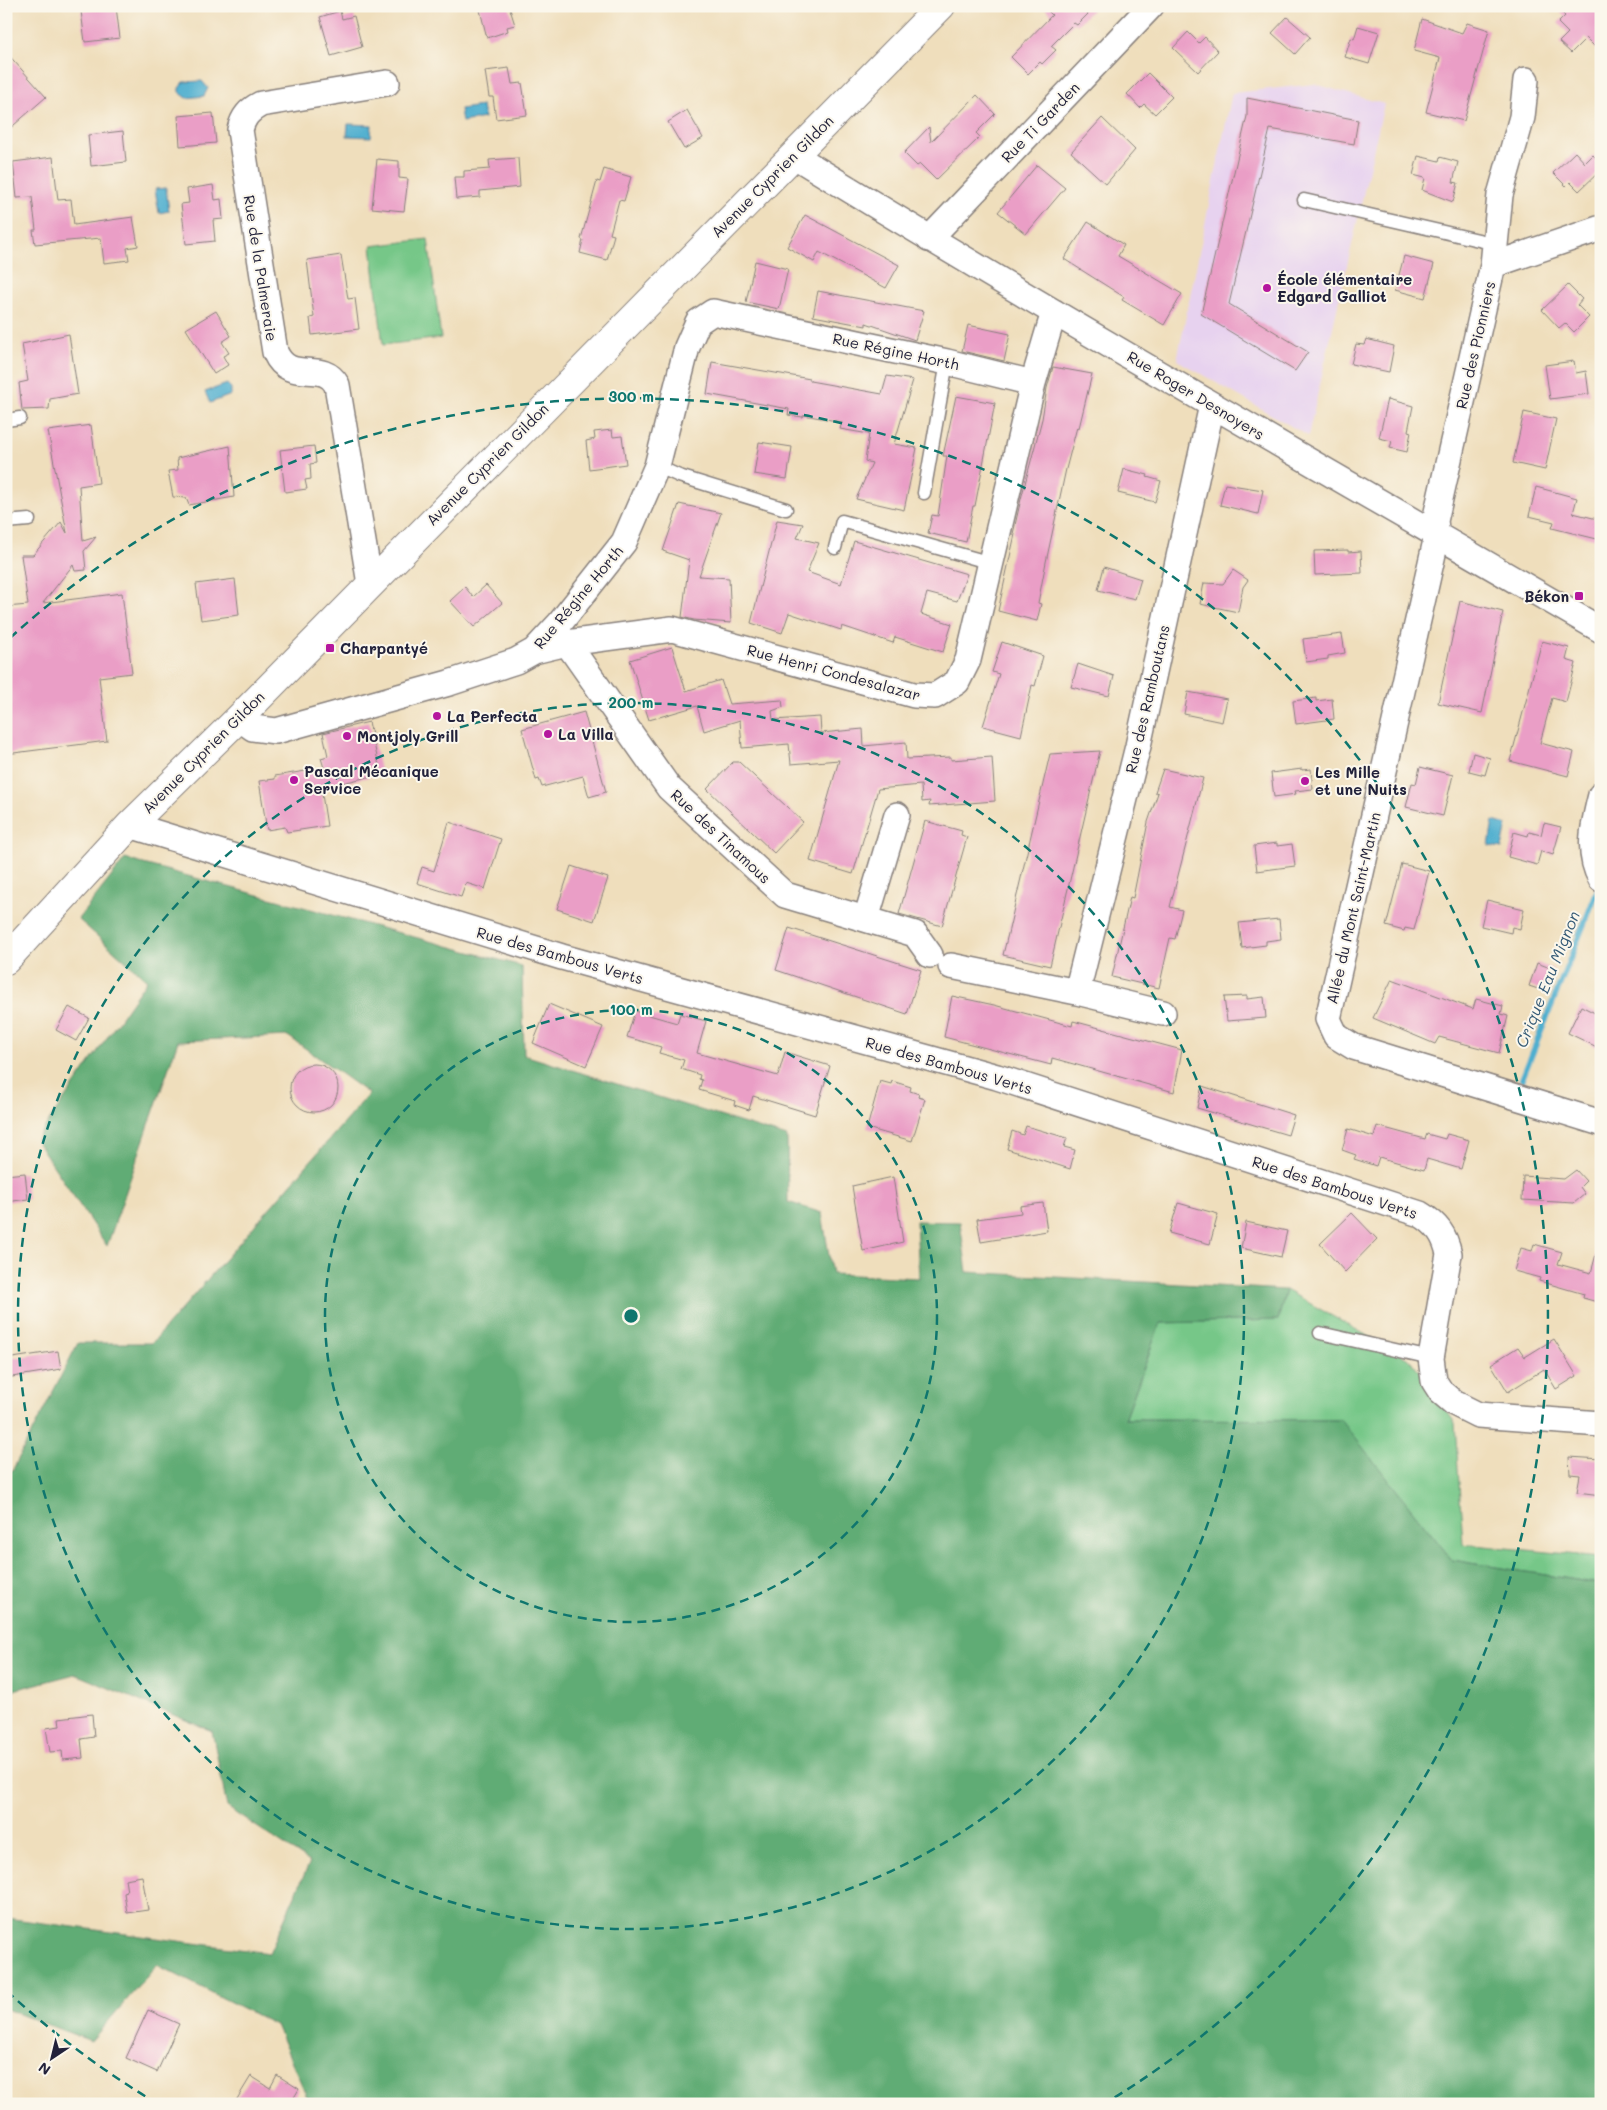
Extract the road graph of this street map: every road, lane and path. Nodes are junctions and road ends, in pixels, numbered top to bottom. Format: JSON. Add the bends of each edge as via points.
{"nodes":[{"id":1,"x":941,"y":6,"type":"edge"},
{"id":2,"x":1151,"y":6,"type":"edge"},
{"id":3,"x":1526,"y":80,"type":"dead end"},
{"id":4,"x":387,"y":83,"type":"dead end"},
{"id":5,"x":795,"y":153,"type":"junction"},
{"id":6,"x":1304,"y":200,"type":"dead end"},
{"id":7,"x":1601,"y":228,"type":"edge"},
{"id":8,"x":929,"y":239,"type":"junction"},
{"id":9,"x":1495,"y":255,"type":"junction"},
{"id":10,"x":1054,"y":312,"type":"junction"},
{"id":11,"x":947,"y":362,"type":"junction"},
{"id":12,"x":1033,"y":383,"type":"junction"},
{"id":13,"x":1212,"y":405,"type":"junction"},
{"id":14,"x":20,"y":418,"type":"dead end"},
{"id":15,"x":6,"y":420,"type":"edge"},
{"id":16,"x":657,"y":466,"type":"junction"},
{"id":17,"x":924,"y":493,"type":"dead end"},
{"id":18,"x":786,"y":509,"type":"dead end"},
{"id":19,"x":29,"y":520,"type":"dead end"},
{"id":20,"x":6,"y":522,"type":"edge"},
{"id":21,"x":1437,"y":536,"type":"junction"},
{"id":22,"x":835,"y":548,"type":"dead end"},
{"id":23,"x":991,"y":563,"type":"junction"},
{"id":24,"x":370,"y":584,"type":"junction"},
{"id":25,"x":1601,"y":630,"type":"edge"},
{"id":26,"x":568,"y":643,"type":"junction"},
{"id":27,"x":534,"y":651,"type":"junction"},
{"id":28,"x":238,"y":718,"type":"junction"},
{"id":29,"x":1601,"y":795,"type":"edge"},
{"id":30,"x":897,"y":815,"type":"dead end"},
{"id":31,"x":130,"y":825,"type":"junction"},
{"id":32,"x":1601,"y":879,"type":"edge"},
{"id":33,"x":866,"y":919,"type":"junction"},
{"id":34,"x":37,"y":926,"type":"junction"},
{"id":35,"x":6,"y":954,"type":"edge"},
{"id":36,"x":6,"y":960,"type":"edge"},
{"id":37,"x":6,"y":981,"type":"edge"},
{"id":38,"x":1077,"y":992,"type":"junction"},
{"id":39,"x":1163,"y":1013,"type":"dead end"},
{"id":40,"x":1601,"y":1123,"type":"edge"},
{"id":41,"x":1320,"y":1333,"type":"dead end"},
{"id":42,"x":1431,"y":1358,"type":"junction"},
{"id":43,"x":1601,"y":1424,"type":"edge"}],
"edges":[{"from":1,"to":5,"type":"street","name":"Avenue Cyprien Gildon"},
{"from":2,"to":8,"type":"street","name":"Rue Ti Garden"},
{"from":3,"to":9,"type":"street","via":[[1522,117],[1500,195]]},
{"from":4,"to":24,"type":"street","name":"Rue de la Palmeraie","via":[[261,104],[250,110],[240,130],[275,352],[283,364],[293,370],[327,373],[339,389]]},
{"from":5,"to":8,"type":"street","name":"Rue Roger Desnoyers"},
{"from":5,"to":24,"type":"street","name":"Avenue Cyprien Gildon"},
{"from":6,"to":9,"type":"lane"},
{"from":7,"to":9,"type":"street","name":"Rue des Pionniers"},
{"from":8,"to":10,"type":"street","name":"Rue Roger Desnoyers"},
{"from":9,"to":21,"type":"street","name":"Rue des Pionniers","via":[[1435,520]]},
{"from":10,"to":12,"type":"street","name":"Rue Henri Condesalazar"},
{"from":10,"to":13,"type":"street","name":"Rue Roger Desnoyers"},
{"from":11,"to":12,"type":"street","name":"Rue Régine Horth"},
{"from":11,"to":16,"type":"street","name":"Rue Régine Horth","via":[[713,312],[698,322],[686,347]]},
{"from":11,"to":17,"type":"lane"},
{"from":12,"to":23,"type":"street","name":"Rue Henri Condesalazar"},
{"from":13,"to":21,"type":"street","name":"Rue Roger Desnoyers"},
{"from":13,"to":38,"type":"street","name":"Rue des Ramboutans","via":[[1138,746]]},
{"from":14,"to":15,"type":"lane"},
{"from":16,"to":18,"type":"lane","via":[[678,476]]},
{"from":16,"to":27,"type":"street","name":"Rue Régine Horth","via":[[624,542]]},
{"from":19,"to":20,"type":"lane"},
{"from":21,"to":25,"type":"street","name":"Rue Roger Desnoyers"},
{"from":21,"to":40,"type":"street","name":"Allée du Mont Saint-Martin","via":[[1329,1011],[1330,1024],[1336,1036],[1354,1047]]},
{"from":22,"to":23,"type":"lane","via":[[842,521]]},
{"from":23,"to":26,"type":"street","name":"Rue Henri Condesalazar","via":[[968,660],[957,682],[935,696],[914,695],[672,629]]},
{"from":24,"to":28,"type":"street","name":"Avenue Cyprien Gildon"},
{"from":26,"to":27,"type":"street","name":"Rue Henri Condesalazar"},
{"from":26,"to":33,"type":"street","name":"Rue des Tinamous","via":[[669,788],[785,895]]},
{"from":27,"to":28,"type":"street","name":"Rue Régine Horth","via":[[516,661],[449,683],[276,730],[253,728]]},
{"from":28,"to":31,"type":"street","name":"Avenue Cyprien Gildon"},
{"from":29,"to":32,"type":"street","via":[[1592,835],[1594,867]]},
{"from":30,"to":33,"type":"street"},
{"from":31,"to":34,"type":"street","name":"Avenue Cyprien Gildon"},
{"from":31,"to":42,"type":"street","name":"Rue des Bambous Verts","via":[[562,957],[997,1077],[1420,1214],[1446,1239],[1449,1254]]},
{"from":33,"to":38,"type":"street","name":"Rue des Tinamous","via":[[915,934],[941,960]]},
{"from":34,"to":35,"type":"street","name":"Avenue Cyprien Gildon"},
{"from":34,"to":36,"type":"street","name":"Avenue Cyprien Gildon"},
{"from":34,"to":37,"type":"street"},
{"from":38,"to":39,"type":"street"},
{"from":41,"to":42,"type":"lane"},
{"from":42,"to":43,"type":"street","name":"Rue des Bambous Verts","via":[[1434,1381],[1441,1392],[1460,1407],[1478,1415]]}]}
